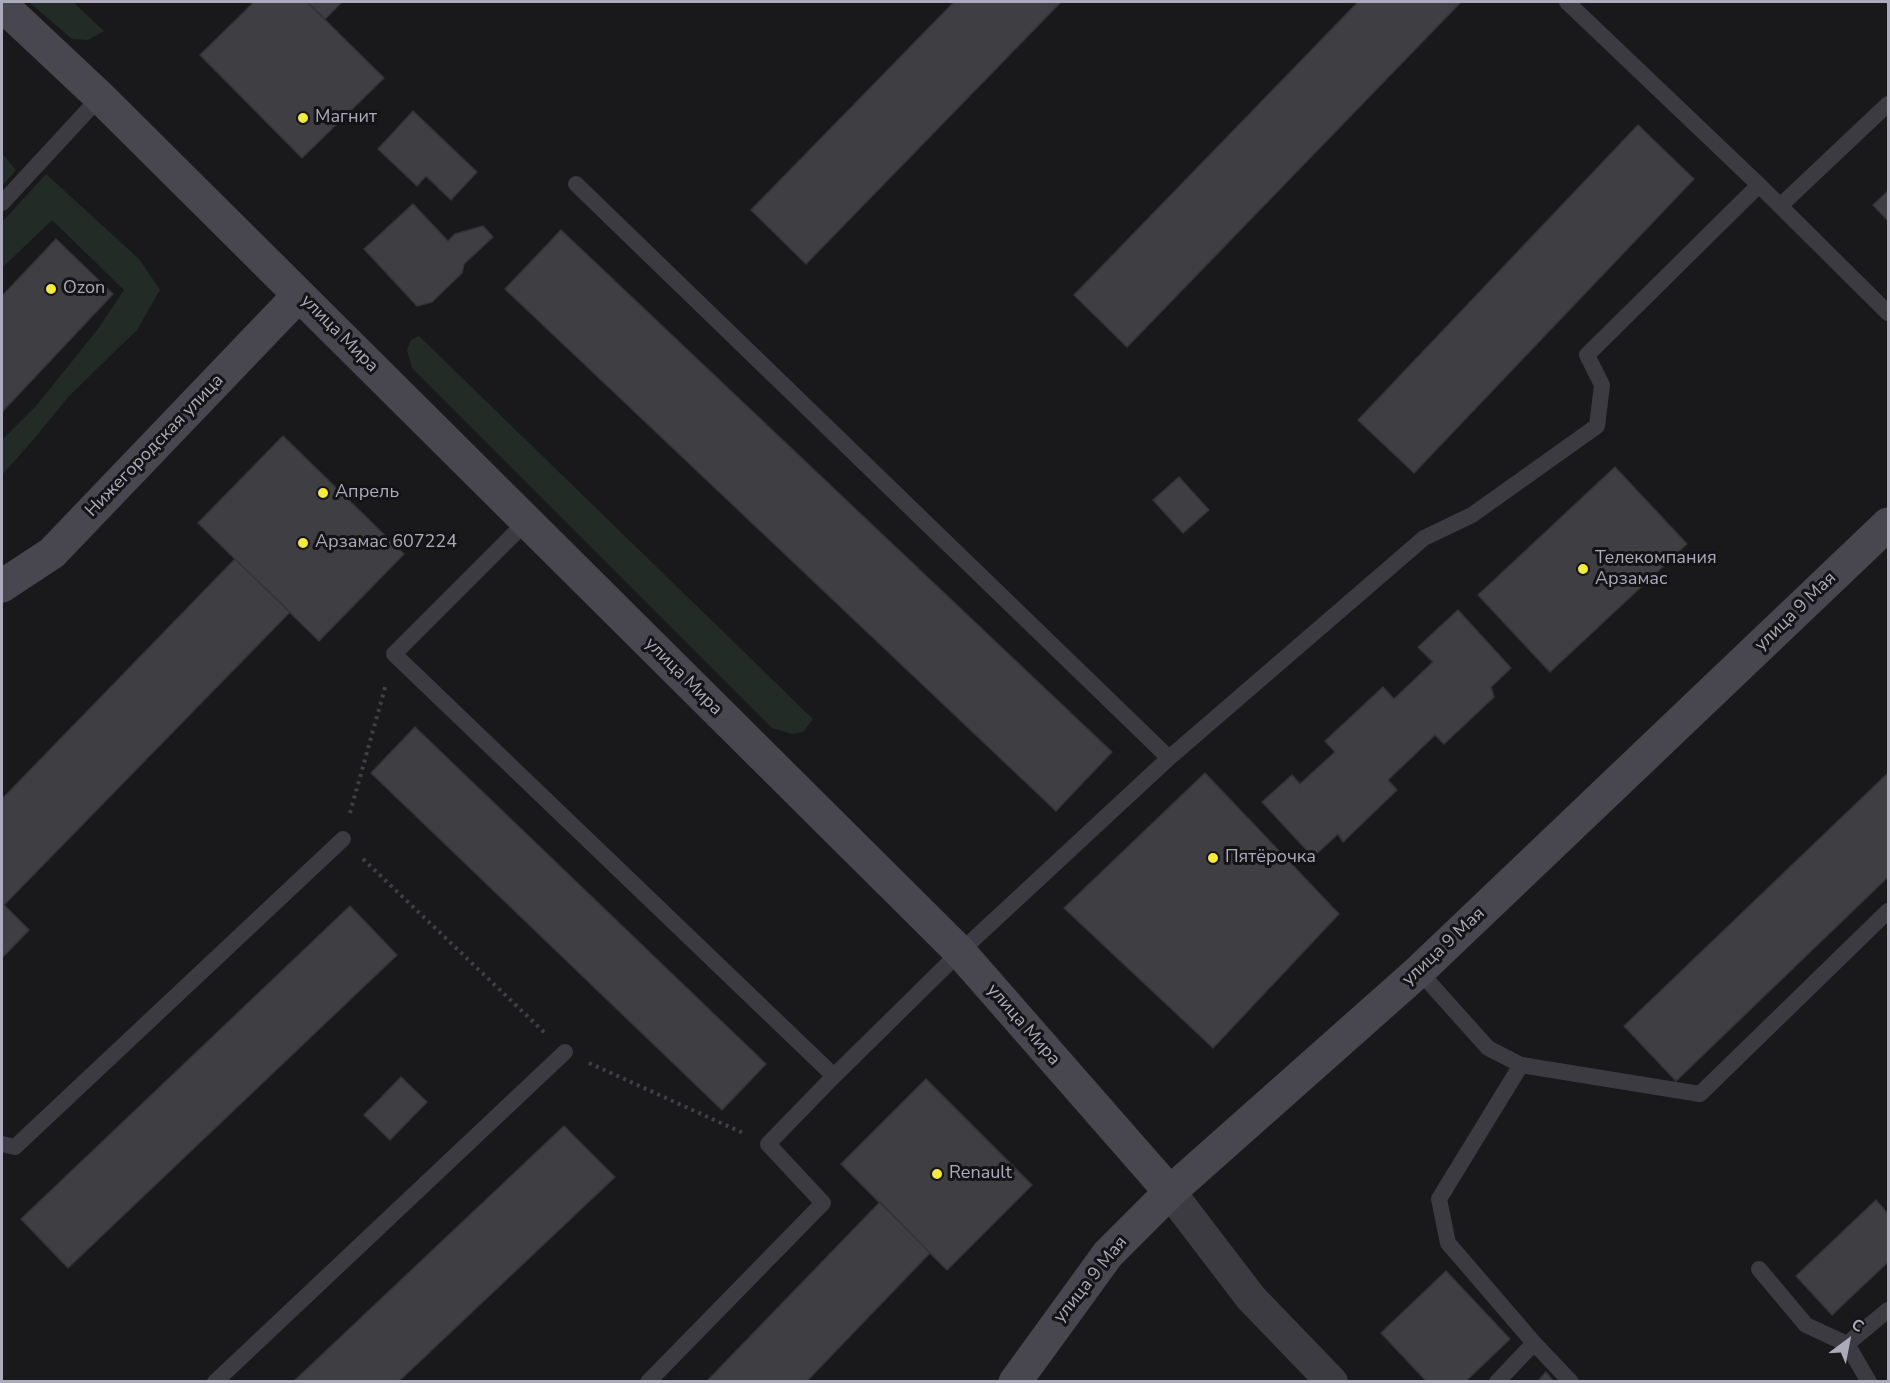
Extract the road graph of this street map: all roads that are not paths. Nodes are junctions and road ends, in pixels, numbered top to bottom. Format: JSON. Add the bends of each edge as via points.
{"nodes":[{"id":1,"x":1567,"y":2,"type":"edge"},
{"id":2,"x":4,"y":13,"type":"edge"},
{"id":3,"x":100,"y":97,"type":"junction"},
{"id":4,"x":1888,"y":104,"type":"edge"},
{"id":5,"x":576,"y":184,"type":"dead end"},
{"id":6,"x":1759,"y":185,"type":"junction"},
{"id":7,"x":2,"y":203,"type":"edge"},
{"id":8,"x":1780,"y":206,"type":"junction"},
{"id":9,"x":299,"y":295,"type":"junction"},
{"id":10,"x":1888,"y":313,"type":"edge"},
{"id":11,"x":526,"y":521,"type":"junction"},
{"id":12,"x":1888,"y":524,"type":"edge"},
{"id":13,"x":2,"y":586,"type":"edge"},
{"id":14,"x":1169,"y":758,"type":"junction"},
{"id":15,"x":343,"y":839,"type":"road end"},
{"id":16,"x":1888,"y":911,"type":"edge"},
{"id":17,"x":960,"y":952,"type":"junction"},
{"id":18,"x":1419,"y":971,"type":"junction"},
{"id":19,"x":565,"y":1052,"type":"road end"},
{"id":20,"x":1521,"y":1065,"type":"junction"},
{"id":21,"x":834,"y":1076,"type":"junction"},
{"id":22,"x":2,"y":1144,"type":"edge"},
{"id":23,"x":1170,"y":1192,"type":"junction"},
{"id":24,"x":1759,"y":1269,"type":"dead end"},
{"id":25,"x":1888,"y":1310,"type":"edge"},
{"id":26,"x":1534,"y":1343,"type":"junction"},
{"id":27,"x":1846,"y":1344,"type":"junction"},
{"id":28,"x":215,"y":1382,"type":"edge"},
{"id":29,"x":648,"y":1382,"type":"edge"},
{"id":30,"x":1014,"y":1382,"type":"edge"},
{"id":31,"x":1332,"y":1382,"type":"edge"},
{"id":32,"x":1497,"y":1382,"type":"edge"},
{"id":33,"x":1571,"y":1382,"type":"edge"},
{"id":34,"x":1869,"y":1382,"type":"edge"}],
"edges":[{"from":1,"to":6,"type":"lane"},
{"from":2,"to":3,"type":"street","name":"улица Мира"},
{"from":3,"to":7,"type":"lane"},
{"from":3,"to":9,"type":"street","name":"улица Мира"},
{"from":4,"to":8,"type":"lane"},
{"from":5,"to":14,"type":"lane"},
{"from":6,"to":8,"type":"lane"},
{"from":6,"to":14,"type":"lane","via":[[1587,355],[1602,385],[1597,426],[1472,515],[1424,538]]},
{"from":8,"to":10,"type":"lane"},
{"from":9,"to":11,"type":"street","name":"улица Мира"},
{"from":9,"to":13,"type":"street","name":"Нижегородская улица","via":[[52,553]]},
{"from":11,"to":17,"type":"street","name":"улица Мира"},
{"from":11,"to":21,"type":"lane","via":[[394,654]]},
{"from":12,"to":18,"type":"street","name":"улица 9 Мая"},
{"from":14,"to":17,"type":"lane"},
{"from":15,"to":22,"type":"lane","via":[[15,1147]]},
{"from":16,"to":20,"type":"lane","via":[[1700,1094]]},
{"from":17,"to":21,"type":"lane"},
{"from":17,"to":23,"type":"street","name":"улица Мира"},
{"from":18,"to":20,"type":"lane","via":[[1488,1048]]},
{"from":18,"to":23,"type":"street","name":"улица 9 Мая"},
{"from":19,"to":28,"type":"lane"},
{"from":20,"to":26,"type":"lane","via":[[1439,1199],[1448,1243]]},
{"from":21,"to":29,"type":"lane","via":[[768,1144],[822,1203]]},
{"from":23,"to":30,"type":"street","name":"улица 9 Мая","via":[[1108,1254]]},
{"from":23,"to":31,"type":"street","name":"улица Мира","via":[[1251,1298]]},
{"from":24,"to":27,"type":"lane","via":[[1806,1325]]},
{"from":25,"to":27,"type":"lane"},
{"from":26,"to":32,"type":"lane"},
{"from":26,"to":33,"type":"lane"},
{"from":27,"to":34,"type":"lane"}]}
